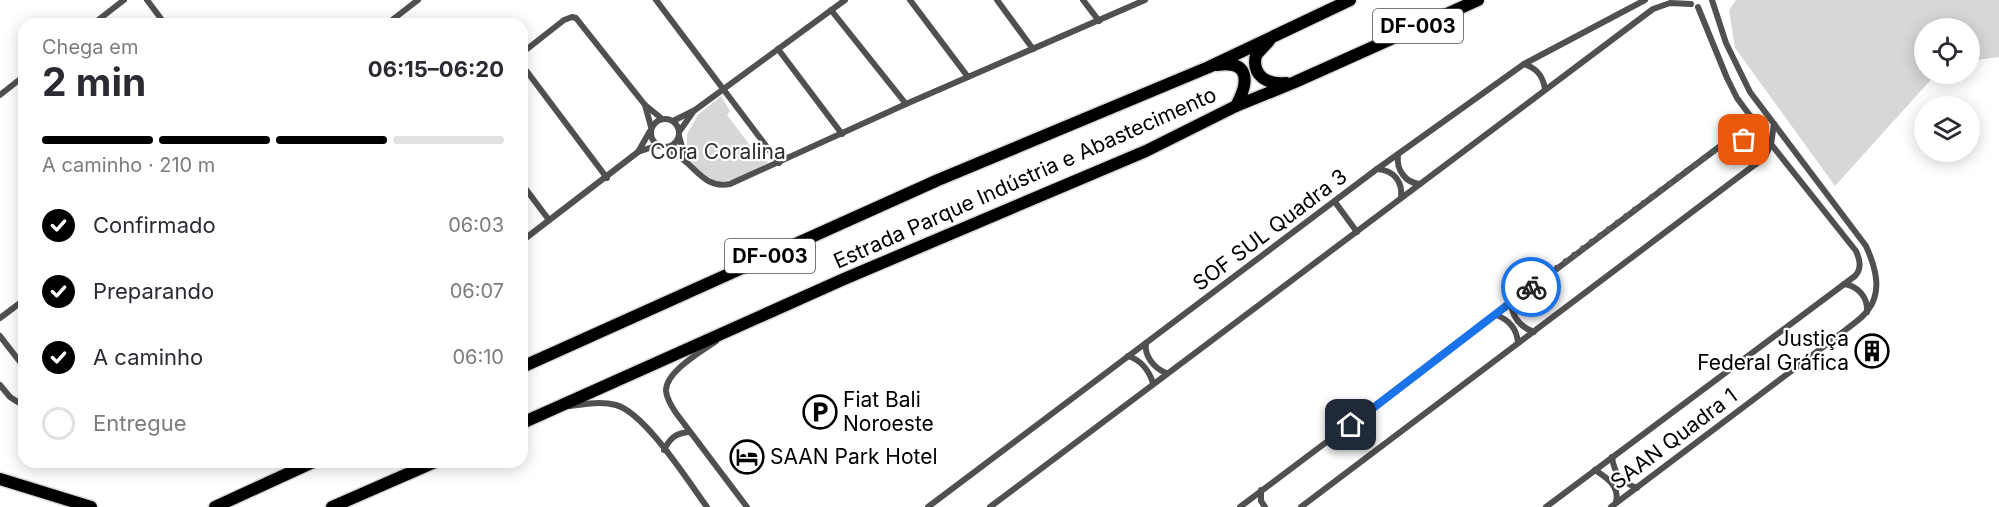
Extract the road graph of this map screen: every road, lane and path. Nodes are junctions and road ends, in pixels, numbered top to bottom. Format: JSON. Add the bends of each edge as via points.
{"nodes":[{"id":1,"x":124,"y":0,"type":"edge"},
{"id":2,"x":147,"y":0,"type":"edge"},
{"id":3,"x":418,"y":0,"type":"edge"},
{"id":4,"x":656,"y":0,"type":"edge"},
{"id":5,"x":845,"y":0,"type":"edge"},
{"id":6,"x":910,"y":0,"type":"edge"},
{"id":7,"x":996,"y":0,"type":"edge"},
{"id":8,"x":1083,"y":0,"type":"edge"},
{"id":9,"x":1145,"y":0,"type":"edge"},
{"id":10,"x":1350,"y":0,"type":"edge"},
{"id":11,"x":1478,"y":0,"type":"edge"},
{"id":12,"x":1645,"y":0,"type":"edge"},
{"id":13,"x":1710,"y":0,"type":"edge"},
{"id":14,"x":1692,"y":4,"type":"edge"},
{"id":15,"x":831,"y":10,"type":"junction"},
{"id":16,"x":396,"y":17,"type":"edge"},
{"id":17,"x":101,"y":18,"type":"edge"},
{"id":18,"x":160,"y":18,"type":"edge"},
{"id":19,"x":1099,"y":21,"type":"junction"},
{"id":20,"x":1274,"y":36,"type":"junction"},
{"id":21,"x":528,"y":47,"type":"edge"},
{"id":22,"x":778,"y":49,"type":"junction"},
{"id":23,"x":1033,"y":49,"type":"junction"},
{"id":24,"x":1524,"y":64,"type":"junction"},
{"id":25,"x":1209,"y":67,"type":"junction"},
{"id":26,"x":528,"y":73,"type":"edge"},
{"id":27,"x":969,"y":77,"type":"junction"},
{"id":28,"x":18,"y":81,"type":"edge"},
{"id":29,"x":1295,"y":82,"type":"junction"},
{"id":30,"x":723,"y":89,"type":"junction"},
{"id":31,"x":1545,"y":89,"type":"junction"},
{"id":32,"x":0,"y":95,"type":"edge"},
{"id":33,"x":906,"y":104,"type":"junction"},
{"id":34,"x":645,"y":105,"type":"junction"},
{"id":35,"x":1236,"y":106,"type":"junction"},
{"id":36,"x":695,"y":110,"type":"junction"},
{"id":37,"x":1751,"y":116,"type":"junction"},
{"id":38,"x":662,"y":118,"type":"junction"},
{"id":39,"x":673,"y":121,"type":"junction"},
{"id":40,"x":1774,"y":124,"type":"junction"},
{"id":41,"x":651,"y":129,"type":"junction"},
{"id":42,"x":679,"y":134,"type":"junction"},
{"id":43,"x":842,"y":134,"type":"junction"},
{"id":44,"x":1735,"y":135,"type":"junction"},
{"id":45,"x":1771,"y":144,"type":"junction"},
{"id":46,"x":658,"y":145,"type":"junction"},
{"id":47,"x":666,"y":147,"type":"junction"},
{"id":48,"x":638,"y":152,"type":"junction"},
{"id":49,"x":1398,"y":154,"type":"junction"},
{"id":50,"x":1765,"y":157,"type":"junction"},
{"id":51,"x":1782,"y":157,"type":"junction"},
{"id":52,"x":686,"y":162,"type":"junction"},
{"id":53,"x":779,"y":163,"type":"junction"},
{"id":54,"x":1756,"y":164,"type":"junction"},
{"id":55,"x":1377,"y":169,"type":"junction"},
{"id":56,"x":607,"y":178,"type":"junction"},
{"id":57,"x":1420,"y":184,"type":"junction"},
{"id":58,"x":528,"y":192,"type":"edge"},
{"id":59,"x":1401,"y":198,"type":"junction"},
{"id":60,"x":1335,"y":202,"type":"junction"},
{"id":61,"x":549,"y":220,"type":"junction"},
{"id":62,"x":1357,"y":232,"type":"junction"},
{"id":63,"x":528,"y":236,"type":"edge"},
{"id":64,"x":1844,"y":284,"type":"junction"},
{"id":65,"x":1514,"y":300,"type":"junction"},
{"id":66,"x":18,"y":304,"type":"edge"},
{"id":67,"x":1867,"y":312,"type":"junction"},
{"id":68,"x":1496,"y":315,"type":"junction"},
{"id":69,"x":0,"y":318,"type":"edge"},
{"id":70,"x":1534,"y":332,"type":"junction"},
{"id":71,"x":728,"y":333,"type":"junction"},
{"id":72,"x":0,"y":336,"type":"edge"},
{"id":73,"x":1146,"y":343,"type":"junction"},
{"id":74,"x":1518,"y":343,"type":"junction"},
{"id":75,"x":1128,"y":356,"type":"junction"},
{"id":76,"x":18,"y":360,"type":"edge"},
{"id":77,"x":528,"y":364,"type":"edge"},
{"id":78,"x":1166,"y":373,"type":"junction"},
{"id":79,"x":1153,"y":383,"type":"junction"},
{"id":80,"x":0,"y":385,"type":"edge"},
{"id":81,"x":18,"y":402,"type":"edge"},
{"id":82,"x":557,"y":407,"type":"junction"},
{"id":83,"x":528,"y":420,"type":"edge"},
{"id":84,"x":689,"y":432,"type":"junction"},
{"id":85,"x":664,"y":450,"type":"junction"},
{"id":86,"x":1612,"y":457,"type":"junction"},
{"id":87,"x":300,"y":468,"type":"edge"},
{"id":88,"x":421,"y":468,"type":"edge"},
{"id":89,"x":1595,"y":470,"type":"junction"},
{"id":90,"x":0,"y":478,"type":"edge"},
{"id":91,"x":1637,"y":488,"type":"junction"},
{"id":92,"x":1260,"y":490,"type":"junction"},
{"id":93,"x":1613,"y":505,"type":"edge"},
{"id":94,"x":220,"y":506,"type":"edge"},
{"id":95,"x":91,"y":507,"type":"edge"},
{"id":96,"x":332,"y":507,"type":"edge"},
{"id":97,"x":707,"y":507,"type":"edge"},
{"id":98,"x":747,"y":507,"type":"edge"},
{"id":99,"x":928,"y":507,"type":"edge"},
{"id":100,"x":990,"y":507,"type":"edge"},
{"id":101,"x":1240,"y":507,"type":"edge"},
{"id":102,"x":1252,"y":507,"type":"edge"},
{"id":103,"x":1265,"y":507,"type":"edge"},
{"id":104,"x":1301,"y":507,"type":"edge"},
{"id":105,"x":1546,"y":507,"type":"edge"}],
"edges":[{"from":1,"to":17,"type":"street"},
{"from":2,"to":18,"type":"street"},
{"from":3,"to":16,"type":"street"},
{"from":4,"to":30,"type":"street"},
{"from":5,"to":15,"type":"street"},
{"from":6,"to":27,"type":"street"},
{"from":7,"to":23,"type":"street"},
{"from":8,"to":19,"type":"street"},
{"from":9,"to":19,"type":"street"},
{"from":10,"to":20,"type":"highway","name":"Estrada Parque Indústria e Abastecimento","number":"DF-003"},
{"from":11,"to":29,"type":"highway","name":"Estrada Parque Indústria e Abastecimento","number":"DF-003"},
{"from":12,"to":24,"type":"street","name":"SOF SUL Quadra 3"},
{"from":13,"to":14,"type":"street","via":[[1704,5]]},
{"from":13,"to":40,"type":"street","via":[[1737,68]]},
{"from":14,"to":31,"type":"street","via":[[1670,3],[1653,9]]},
{"from":14,"to":37,"type":"street","via":[[1726,78]]},
{"from":15,"to":22,"type":"street"},
{"from":15,"to":33,"type":"street"},
{"from":19,"to":23,"type":"street"},
{"from":20,"to":25,"type":"highway","name":"Estrada Parque Indústria e Abastecimento","number":"DF-003"},
{"from":20,"to":29,"type":"highway","via":[[1256,55],[1256,70],[1270,83]]},
{"from":21,"to":34,"type":"street","via":[[564,20],[576,18]]},
{"from":22,"to":30,"type":"street"},
{"from":22,"to":43,"type":"street"},
{"from":23,"to":27,"type":"street"},
{"from":24,"to":31,"type":"street","via":[[1538,72]]},
{"from":24,"to":49,"type":"street","name":"SOF SUL Quadra 3"},
{"from":25,"to":35,"type":"highway","via":[[1229,64],[1242,72],[1246,86]]},
{"from":25,"to":77,"type":"highway","name":"Estrada Parque Indústria e Abastecimento","number":"DF-003","via":[[938,180]]},
{"from":26,"to":56,"type":"street"},
{"from":27,"to":33,"type":"street"},
{"from":28,"to":32,"type":"street"},
{"from":29,"to":35,"type":"highway","name":"Estrada Parque Indústria e Abastecimento","number":"DF-003"},
{"from":30,"to":36,"type":"street"},
{"from":30,"to":53,"type":"street"},
{"from":31,"to":57,"type":"street"},
{"from":33,"to":43,"type":"street"},
{"from":34,"to":38,"type":"street"},
{"from":34,"to":41,"type":"street"},
{"from":35,"to":71,"type":"highway","name":"Estrada Parque Indústria e Abastecimento","number":"DF-003","via":[[1146,151],[844,279]]},
{"from":36,"to":39,"type":"street"},
{"from":36,"to":42,"type":"street"},
{"from":37,"to":44,"type":"street"},
{"from":37,"to":45,"type":"street"},
{"from":38,"to":39,"type":"street"},
{"from":38,"to":41,"type":"street"},
{"from":39,"to":42,"type":"street"},
{"from":40,"to":45,"type":"street"},
{"from":40,"to":67,"type":"street","via":[[1862,241],[1873,262],[1875,297]]},
{"from":41,"to":46,"type":"street","via":[[652,139]]},
{"from":41,"to":48,"type":"street"},
{"from":42,"to":47,"type":"street","via":[[674,144]]},
{"from":42,"to":52,"type":"street"},
{"from":43,"to":53,"type":"street"},
{"from":44,"to":54,"type":"street","via":[[1750,146]]},
{"from":44,"to":65,"type":"street"},
{"from":45,"to":50,"type":"street"},
{"from":45,"to":51,"type":"street"},
{"from":46,"to":47,"type":"street"},
{"from":46,"to":48,"type":"street"},
{"from":47,"to":52,"type":"street"},
{"from":48,"to":56,"type":"street"},
{"from":49,"to":55,"type":"street","name":"SOF SUL Quadra 3"},
{"from":49,"to":57,"type":"street","via":[[1398,168],[1413,184]]},
{"from":50,"to":51,"type":"street"},
{"from":50,"to":54,"type":"street"},
{"from":51,"to":64,"type":"street","via":[[1856,251],[1859,271]]},
{"from":52,"to":53,"type":"street","via":[[703,179],[722,185]]},
{"from":54,"to":70,"type":"street"},
{"from":55,"to":59,"type":"street","via":[[1394,175],[1402,189]]},
{"from":55,"to":60,"type":"street","name":"SOF SUL Quadra 3"},
{"from":56,"to":61,"type":"street"},
{"from":57,"to":59,"type":"street"},
{"from":58,"to":61,"type":"street"},
{"from":59,"to":62,"type":"street"},
{"from":60,"to":62,"type":"street"},
{"from":60,"to":73,"type":"street","name":"SOF SUL Quadra 3"},
{"from":61,"to":63,"type":"street"},
{"from":62,"to":78,"type":"street"},
{"from":64,"to":67,"type":"street","via":[[1861,294],[1868,304]]},
{"from":64,"to":86,"type":"street"},
{"from":65,"to":68,"type":"street"},
{"from":65,"to":70,"type":"street","via":[[1512,309],[1518,322]]},
{"from":66,"to":69,"type":"street"},
{"from":67,"to":91,"type":"street","name":"SAAN Quadra 1"},
{"from":68,"to":74,"type":"street","via":[[1512,325]]},
{"from":68,"to":92,"type":"street"},
{"from":70,"to":74,"type":"street"},
{"from":71,"to":82,"type":"highway","name":"Estrada Parque Indústria e Abastecimento","number":"DF-003"},
{"from":71,"to":84,"type":"street","via":[[682,366],[667,384],[668,400]]},
{"from":72,"to":76,"type":"street"},
{"from":73,"to":75,"type":"street","name":"SOF SUL Quadra 3"},
{"from":73,"to":78,"type":"street","via":[[1149,359]]},
{"from":74,"to":104,"type":"street"},
{"from":75,"to":79,"type":"street","via":[[1140,363]]},
{"from":75,"to":99,"type":"street","name":"SOF SUL Quadra 3"},
{"from":78,"to":79,"type":"street"},
{"from":79,"to":100,"type":"street"},
{"from":80,"to":81,"type":"street"},
{"from":82,"to":83,"type":"highway","name":"Estrada Parque Indústria e Abastecimento","number":"DF-003"},
{"from":82,"to":85,"type":"street","via":[[607,403],[624,408],[639,419]]},
{"from":84,"to":85,"type":"street","via":[[677,434]]},
{"from":84,"to":98,"type":"street"},
{"from":85,"to":97,"type":"street"},
{"from":86,"to":89,"type":"street"},
{"from":86,"to":91,"type":"street","via":[[1619,476]]},
{"from":87,"to":94,"type":"highway"},
{"from":88,"to":96,"type":"highway"},
{"from":89,"to":93,"type":"street","via":[[1614,487],[1617,497]]},
{"from":89,"to":105,"type":"street"},
{"from":90,"to":95,"type":"highway"},
{"from":91,"to":93,"type":"street","name":"SAAN Quadra 1"},
{"from":92,"to":101,"type":"street"},
{"from":92,"to":103,"type":"street"},
{"from":101,"to":102,"type":"street"}]}
